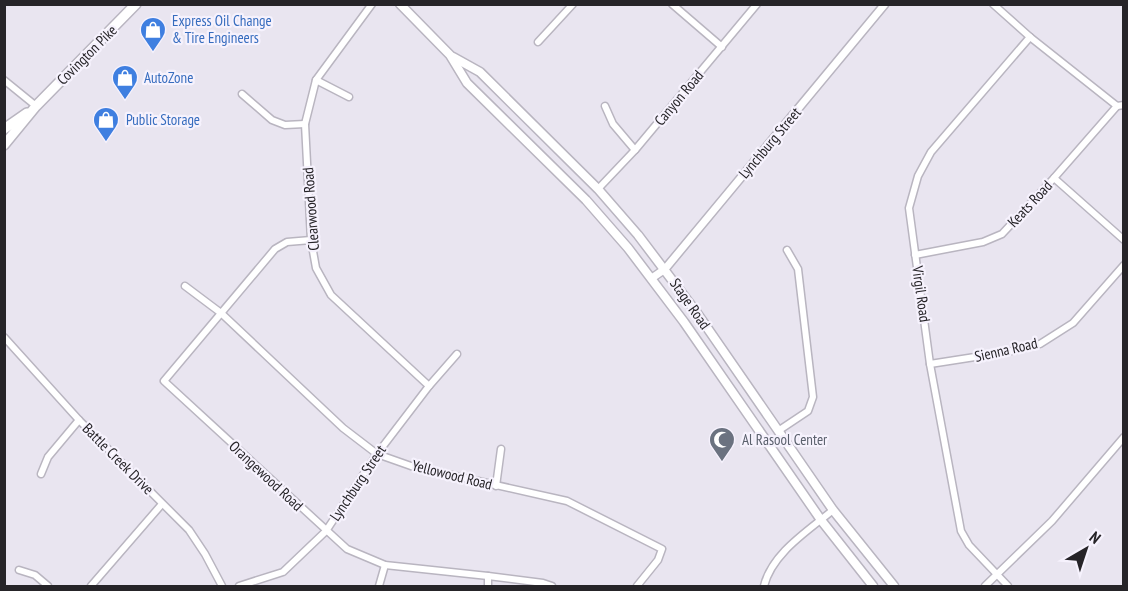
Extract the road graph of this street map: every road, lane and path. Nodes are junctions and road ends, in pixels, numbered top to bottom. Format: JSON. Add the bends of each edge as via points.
{"nodes":[{"id":1,"x":136,"y":4,"type":"edge"},
{"id":2,"x":372,"y":4,"type":"edge"},
{"id":3,"x":400,"y":4,"type":"edge"},
{"id":4,"x":573,"y":4,"type":"edge"},
{"id":5,"x":672,"y":4,"type":"edge"},
{"id":6,"x":757,"y":4,"type":"edge"},
{"id":7,"x":885,"y":4,"type":"edge"},
{"id":8,"x":993,"y":4,"type":"edge"},
{"id":9,"x":1030,"y":37,"type":"junction"},
{"id":10,"x":538,"y":42,"type":"dead end"},
{"id":11,"x":722,"y":47,"type":"junction"},
{"id":12,"x":450,"y":55,"type":"junction"},
{"id":13,"x":4,"y":80,"type":"edge"},
{"id":14,"x":316,"y":80,"type":"junction"},
{"id":15,"x":242,"y":94,"type":"dead end"},
{"id":16,"x":349,"y":98,"type":"dead end"},
{"id":17,"x":1120,"y":105,"type":"edge"},
{"id":18,"x":36,"y":106,"type":"junction"},
{"id":19,"x":605,"y":106,"type":"dead end"},
{"id":20,"x":305,"y":124,"type":"junction"},
{"id":21,"x":4,"y":129,"type":"edge"},
{"id":22,"x":4,"y":145,"type":"edge"},
{"id":23,"x":635,"y":150,"type":"junction"},
{"id":24,"x":1054,"y":178,"type":"junction"},
{"id":25,"x":598,"y":189,"type":"junction"},
{"id":26,"x":311,"y":240,"type":"junction"},
{"id":27,"x":1124,"y":240,"type":"edge"},
{"id":28,"x":787,"y":250,"type":"dead end"},
{"id":29,"x":915,"y":255,"type":"junction"},
{"id":30,"x":1124,"y":265,"type":"edge"},
{"id":31,"x":665,"y":270,"type":"junction"},
{"id":32,"x":652,"y":278,"type":"junction"},
{"id":33,"x":185,"y":286,"type":"dead end"},
{"id":34,"x":221,"y":313,"type":"junction"},
{"id":35,"x":4,"y":337,"type":"edge"},
{"id":36,"x":11,"y":343,"type":"junction"},
{"id":37,"x":4,"y":350,"type":"edge"},
{"id":38,"x":457,"y":354,"type":"dead end"},
{"id":39,"x":930,"y":364,"type":"junction"},
{"id":40,"x":429,"y":386,"type":"junction"},
{"id":41,"x":79,"y":420,"type":"junction"},
{"id":42,"x":778,"y":431,"type":"junction"},
{"id":43,"x":1124,"y":437,"type":"edge"},
{"id":44,"x":501,"y":449,"type":"dead end"},
{"id":45,"x":377,"y":454,"type":"junction"},
{"id":46,"x":41,"y":474,"type":"dead end"},
{"id":47,"x":496,"y":486,"type":"junction"},
{"id":48,"x":162,"y":504,"type":"junction"},
{"id":49,"x":833,"y":510,"type":"junction"},
{"id":50,"x":821,"y":520,"type":"junction"},
{"id":51,"x":326,"y":531,"type":"junction"},
{"id":52,"x":385,"y":565,"type":"junction"},
{"id":53,"x":19,"y":570,"type":"dead end"},
{"id":54,"x":488,"y":576,"type":"junction"},
{"id":55,"x":996,"y":576,"type":"junction"},
{"id":56,"x":48,"y":586,"type":"edge"},
{"id":57,"x":91,"y":586,"type":"edge"},
{"id":58,"x":222,"y":586,"type":"edge"},
{"id":59,"x":239,"y":586,"type":"edge"},
{"id":60,"x":379,"y":586,"type":"edge"},
{"id":61,"x":488,"y":586,"type":"edge"},
{"id":62,"x":552,"y":586,"type":"edge"},
{"id":63,"x":637,"y":586,"type":"edge"},
{"id":64,"x":764,"y":586,"type":"edge"},
{"id":65,"x":873,"y":586,"type":"edge"},
{"id":66,"x":894,"y":586,"type":"edge"},
{"id":67,"x":986,"y":586,"type":"edge"},
{"id":68,"x":1008,"y":586,"type":"edge"}],
"edges":[{"from":1,"to":18,"type":"main road","name":"Covington Pike"},
{"from":2,"to":14,"type":"street","name":"Clearwood Road"},
{"from":3,"to":12,"type":"main road","name":"Stage Road"},
{"from":4,"to":10,"type":"street"},
{"from":5,"to":11,"type":"street"},
{"from":6,"to":11,"type":"street","name":"Canyon Road"},
{"from":7,"to":31,"type":"street","name":"Lynchburg Street"},
{"from":8,"to":9,"type":"street"},
{"from":9,"to":17,"type":"street"},
{"from":9,"to":29,"type":"street","name":"Virgil Road","via":[[931,152],[918,176],[909,208]]},
{"from":11,"to":23,"type":"street","name":"Canyon Road"},
{"from":12,"to":25,"type":"main road","name":"Stage Road","via":[[480,72]]},
{"from":12,"to":32,"type":"main road","name":"Stage Road","via":[[467,83],[586,200]]},
{"from":13,"to":18,"type":"street"},
{"from":14,"to":16,"type":"street"},
{"from":14,"to":20,"type":"street","name":"Clearwood Road"},
{"from":15,"to":20,"type":"street","via":[[272,120],[285,126]]},
{"from":17,"to":24,"type":"street","name":"Keats Road"},
{"from":18,"to":21,"type":"main road","name":"Covington Pike"},
{"from":18,"to":22,"type":"main road","name":"Covington Pike"},
{"from":19,"to":23,"type":"street","via":[[613,124]]},
{"from":20,"to":26,"type":"street","name":"Clearwood Road"},
{"from":23,"to":25,"type":"street","name":"Canyon Road"},
{"from":24,"to":27,"type":"street"},
{"from":24,"to":29,"type":"street","name":"Keats Road","via":[[1002,234],[983,242]]},
{"from":25,"to":31,"type":"main road","name":"Stage Road"},
{"from":26,"to":34,"type":"street","via":[[287,242],[275,249]]},
{"from":26,"to":40,"type":"street","name":"Clearwood Road","via":[[316,268],[331,296]]},
{"from":28,"to":42,"type":"street","via":[[798,269],[813,397],[808,411]]},
{"from":29,"to":39,"type":"street","name":"Virgil Road"},
{"from":30,"to":39,"type":"street","name":"Sienna Road","via":[[1073,323],[1040,344]]},
{"from":31,"to":32,"type":"street","name":"Lynchburg Street"},
{"from":31,"to":42,"type":"main road","name":"Stage Road"},
{"from":32,"to":50,"type":"main road","name":"Stage Road"},
{"from":33,"to":34,"type":"street","name":"Yellowood Road"},
{"from":34,"to":45,"type":"street","name":"Yellowood Road","via":[[343,428]]},
{"from":34,"to":51,"type":"street","name":"Orangewood Road","via":[[164,381]]},
{"from":35,"to":36,"type":"street","name":"Battle Creek Drive"},
{"from":36,"to":37,"type":"street"},
{"from":36,"to":41,"type":"street","name":"Battle Creek Drive"},
{"from":38,"to":40,"type":"street","name":"Lynchburg Street"},
{"from":39,"to":55,"type":"street","name":"Virgil Road","via":[[961,531]]},
{"from":40,"to":45,"type":"street","name":"Lynchburg Street"},
{"from":41,"to":46,"type":"street","via":[[48,457]]},
{"from":41,"to":48,"type":"street","name":"Battle Creek Drive"},
{"from":42,"to":49,"type":"main road","name":"Stage Road"},
{"from":43,"to":55,"type":"street","via":[[1052,521]]},
{"from":44,"to":47,"type":"street"},
{"from":45,"to":47,"type":"street","name":"Yellowood Road"},
{"from":45,"to":51,"type":"street","name":"Lynchburg Street"},
{"from":47,"to":63,"type":"street","name":"Yellowood Road","via":[[567,501],[662,549]]},
{"from":48,"to":57,"type":"street"},
{"from":48,"to":58,"type":"street","name":"Battle Creek Drive","via":[[189,530]]},
{"from":49,"to":50,"type":"street"},
{"from":49,"to":66,"type":"main road","name":"Stage Road"},
{"from":50,"to":64,"type":"street","via":[[784,552]]},
{"from":50,"to":65,"type":"main road","name":"Stage Road"},
{"from":51,"to":52,"type":"street","name":"Orangewood Road","via":[[347,549]]},
{"from":51,"to":59,"type":"street","name":"Lynchburg Street","via":[[283,572]]},
{"from":52,"to":54,"type":"street","name":"Orangewood Road"},
{"from":52,"to":60,"type":"street"},
{"from":53,"to":56,"type":"street","via":[[35,575]]},
{"from":54,"to":61,"type":"street"},
{"from":54,"to":62,"type":"street","name":"Orangewood Road"},
{"from":55,"to":67,"type":"street"},
{"from":55,"to":68,"type":"street","name":"Virgil Road"}]}
